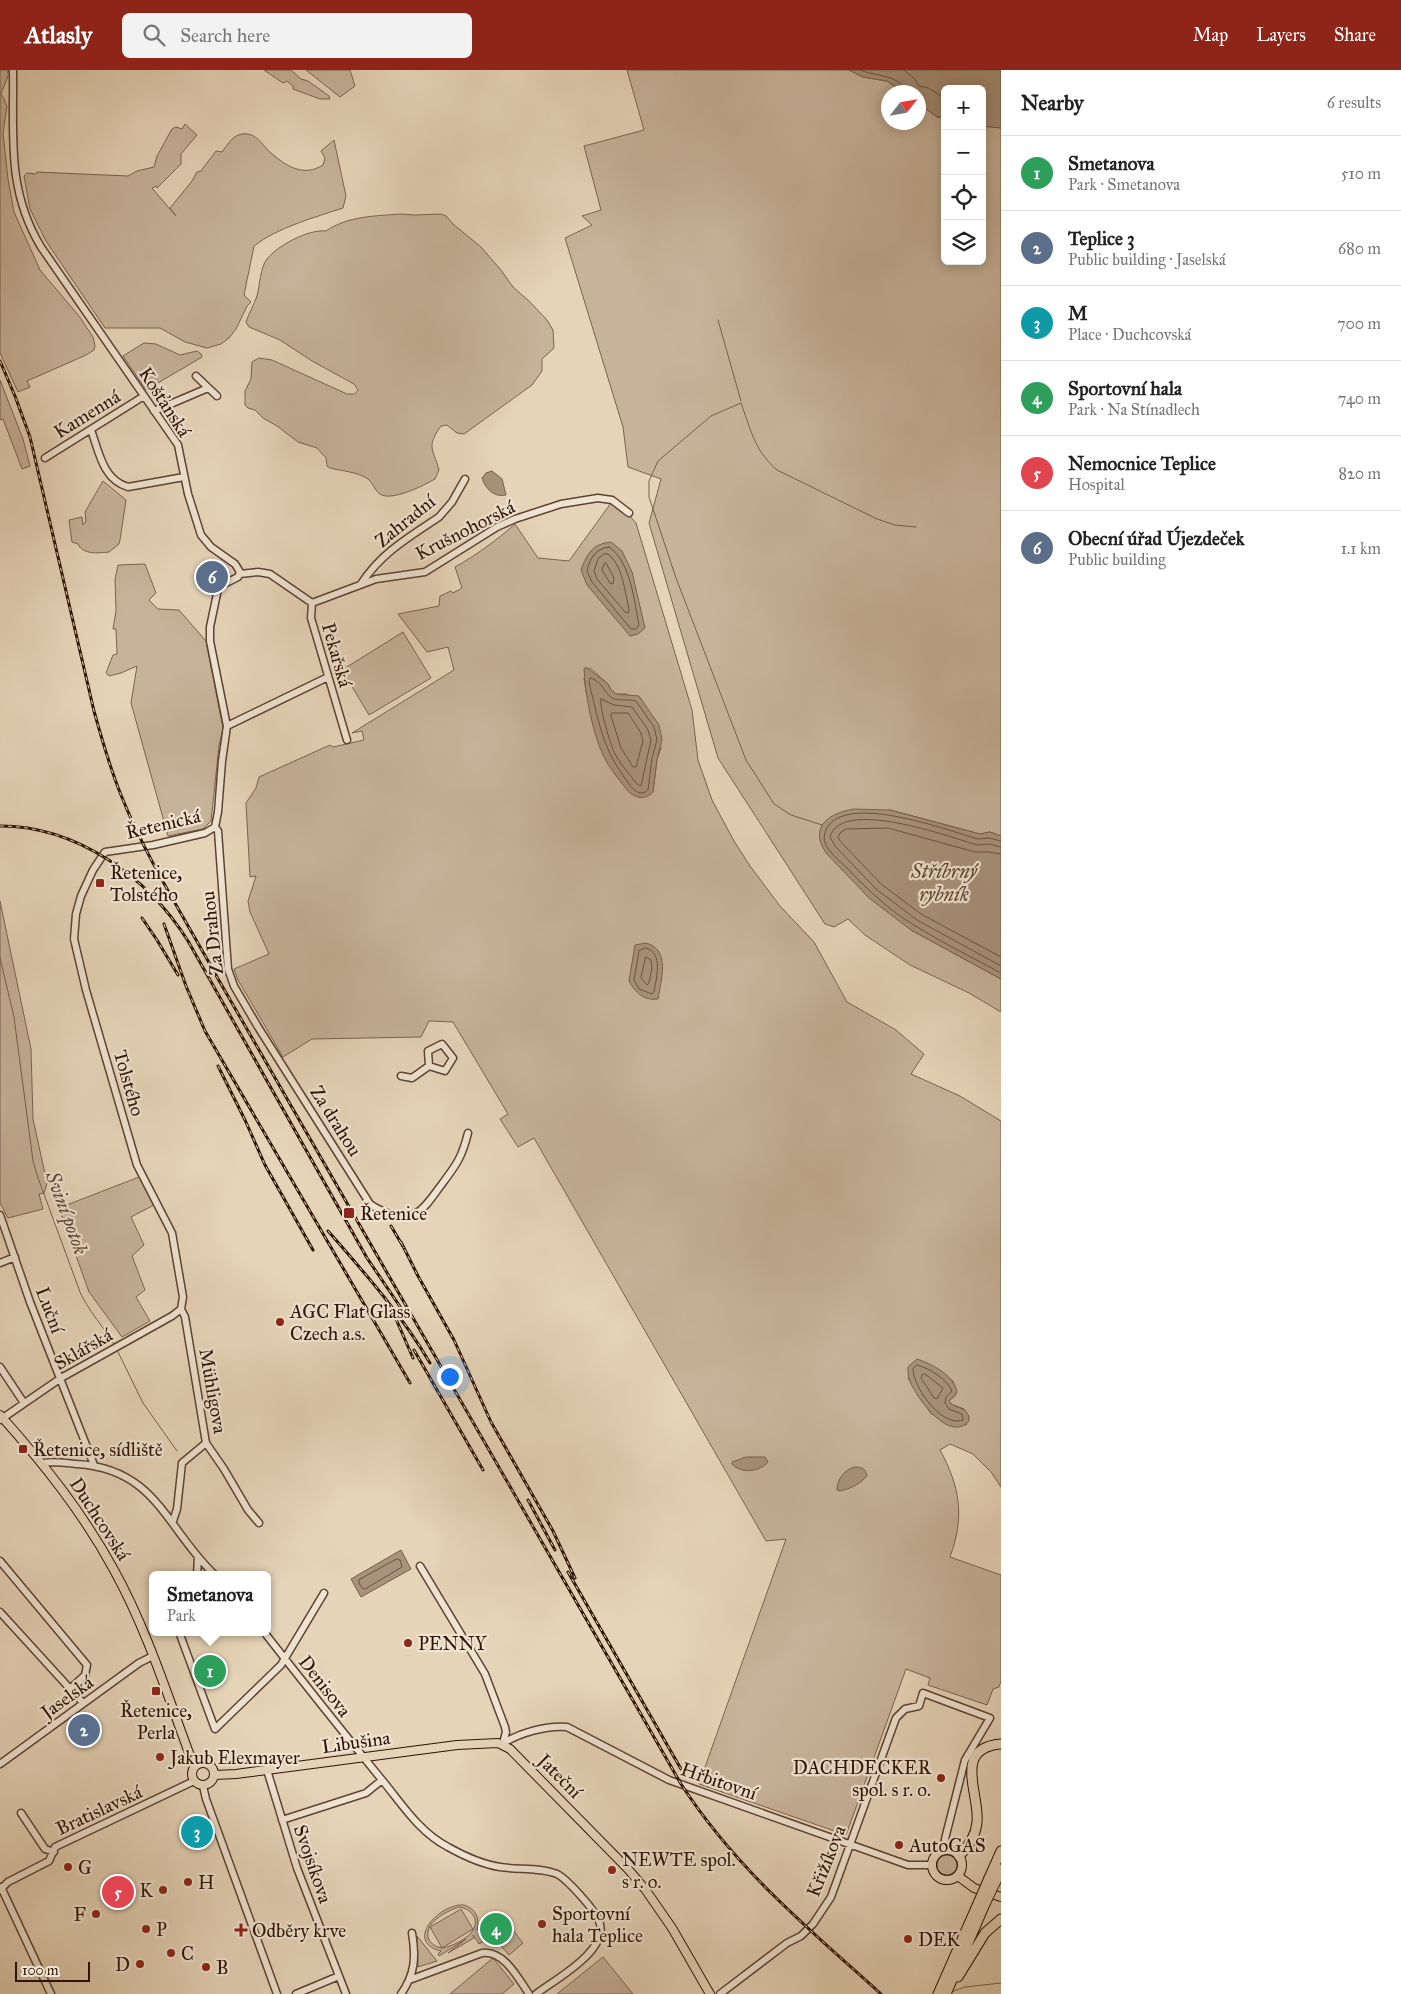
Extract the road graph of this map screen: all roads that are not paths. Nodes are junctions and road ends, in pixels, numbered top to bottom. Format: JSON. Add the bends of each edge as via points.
{"nodes":[{"id":1,"x":13,"y":70,"type":"edge"},
{"id":2,"x":196,"y":376,"type":"dead end"},
{"id":3,"x":208,"y":388,"type":"junction"},
{"id":4,"x":144,"y":396,"type":"junction"},
{"id":5,"x":217,"y":396,"type":"dead end"},
{"id":6,"x":154,"y":411,"type":"junction"},
{"id":7,"x":91,"y":430,"type":"junction"},
{"id":8,"x":45,"y":458,"type":"dead end"},
{"id":9,"x":184,"y":477,"type":"junction"},
{"id":10,"x":464,"y":479,"type":"dead end"},
{"id":11,"x":629,"y":513,"type":"dead end"},
{"id":12,"x":240,"y":574,"type":"junction"},
{"id":13,"x":361,"y":584,"type":"junction"},
{"id":14,"x":312,"y":603,"type":"junction"},
{"id":15,"x":328,"y":677,"type":"junction"},
{"id":16,"x":227,"y":726,"type":"junction"},
{"id":17,"x":347,"y":740,"type":"dead end"},
{"id":18,"x":215,"y":827,"type":"junction"},
{"id":19,"x":105,"y":852,"type":"joint"},
{"id":20,"x":276,"y":1056,"type":"joint"},
{"id":21,"x":429,"y":1066,"type":"junction"},
{"id":22,"x":401,"y":1076,"type":"dead end"},
{"id":23,"x":468,"y":1132,"type":"dead end"},
{"id":24,"x":1,"y":1218,"type":"edge"},
{"id":25,"x":15,"y":1257,"type":"junction"},
{"id":26,"x":0,"y":1263,"type":"edge"},
{"id":27,"x":181,"y":1309,"type":"junction"},
{"id":28,"x":0,"y":1366,"type":"edge"},
{"id":29,"x":61,"y":1378,"type":"junction"},
{"id":30,"x":24,"y":1403,"type":"junction"},
{"id":31,"x":1,"y":1418,"type":"edge"},
{"id":32,"x":206,"y":1443,"type":"junction"},
{"id":33,"x":43,"y":1463,"type":"junction"},
{"id":34,"x":94,"y":1465,"type":"junction"},
{"id":35,"x":173,"y":1521,"type":"junction"},
{"id":36,"x":259,"y":1524,"type":"dead end"},
{"id":37,"x":198,"y":1557,"type":"junction"},
{"id":38,"x":0,"y":1561,"type":"edge"},
{"id":39,"x":420,"y":1566,"type":"dead end"},
{"id":40,"x":197,"y":1571,"type":"edge"},
{"id":41,"x":211,"y":1571,"type":"edge"},
{"id":42,"x":324,"y":1593,"type":"dead end"},
{"id":43,"x":0,"y":1612,"type":"edge"},
{"id":44,"x":180,"y":1636,"type":"edge"},
{"id":45,"x":267,"y":1636,"type":"edge"},
{"id":46,"x":153,"y":1656,"type":"junction"},
{"id":47,"x":285,"y":1659,"type":"junction"},
{"id":48,"x":70,"y":1689,"type":"junction"},
{"id":49,"x":83,"y":1704,"type":"junction"},
{"id":50,"x":502,"y":1744,"type":"junction"},
{"id":51,"x":1001,"y":1745,"type":"edge"},
{"id":52,"x":362,"y":1757,"type":"junction"},
{"id":53,"x":0,"y":1764,"type":"edge"},
{"id":54,"x":196,"y":1765,"type":"junction"},
{"id":55,"x":267,"y":1770,"type":"junction"},
{"id":56,"x":214,"y":1776,"type":"junction"},
{"id":57,"x":382,"y":1780,"type":"junction"},
{"id":58,"x":194,"y":1781,"type":"junction"},
{"id":59,"x":203,"y":1786,"type":"junction"},
{"id":60,"x":21,"y":1813,"type":"dead end"},
{"id":61,"x":282,"y":1820,"type":"junction"},
{"id":62,"x":850,"y":1844,"type":"junction"},
{"id":63,"x":944,"y":1850,"type":"junction"},
{"id":64,"x":1001,"y":1851,"type":"edge"},
{"id":65,"x":54,"y":1852,"type":"junction"},
{"id":66,"x":959,"y":1856,"type":"junction"},
{"id":67,"x":932,"y":1866,"type":"junction"},
{"id":68,"x":1001,"y":1869,"type":"edge"},
{"id":69,"x":958,"y":1876,"type":"junction"},
{"id":70,"x":992,"y":1880,"type":"junction"},
{"id":71,"x":1,"y":1888,"type":"edge"},
{"id":72,"x":999,"y":1897,"type":"edge"},
{"id":73,"x":1001,"y":1919,"type":"edge"},
{"id":74,"x":412,"y":1934,"type":"dead end"},
{"id":75,"x":961,"y":1959,"type":"junction"},
{"id":76,"x":339,"y":1976,"type":"junction"},
{"id":77,"x":412,"y":1978,"type":"junction"},
{"id":78,"x":51,"y":1994,"type":"edge"},
{"id":79,"x":277,"y":1994,"type":"edge"},
{"id":80,"x":296,"y":1994,"type":"edge"},
{"id":81,"x":346,"y":1994,"type":"edge"},
{"id":82,"x":401,"y":1994,"type":"edge"},
{"id":83,"x":529,"y":1994,"type":"edge"},
{"id":84,"x":536,"y":1994,"type":"edge"},
{"id":85,"x":710,"y":1994,"type":"edge"},
{"id":86,"x":720,"y":1994,"type":"edge"},
{"id":87,"x":938,"y":1994,"type":"edge"},
{"id":88,"x":946,"y":1994,"type":"edge"}],
"edges":[{"from":1,"to":4,"type":"street","name":"Košťanská","via":[[14,168],[23,211],[41,247]]},
{"from":2,"to":3,"type":"street"},
{"from":3,"to":5,"type":"street"},
{"from":3,"to":6,"type":"street"},
{"from":4,"to":6,"type":"street","name":"Košťanská"},
{"from":4,"to":7,"type":"street","name":"Kamenná"},
{"from":6,"to":9,"type":"street","name":"Košťanská","via":[[178,445]]},
{"from":7,"to":8,"type":"street","name":"Kamenná"},
{"from":7,"to":9,"type":"street","via":[[106,473],[124,486],[128,488]]},
{"from":9,"to":12,"type":"street","name":"Košťanská","via":[[200,532],[207,543],[235,564]]},
{"from":10,"to":13,"type":"street","name":"Zahradní","via":[[446,510],[390,550]]},
{"from":11,"to":13,"type":"street","name":"Krušnohorská","via":[[612,500],[598,498],[561,504],[497,527],[425,572]]},
{"from":12,"to":14,"type":"street","name":"Pekařská","via":[[270,574]]},
{"from":12,"to":16,"type":"street","name":"Řetenická","via":[[217,591],[210,638]]},
{"from":13,"to":14,"type":"street","name":"Krušnohorská"},
{"from":14,"to":15,"type":"street","name":"Pekařská","via":[[311,618]]},
{"from":15,"to":16,"type":"street"},
{"from":15,"to":17,"type":"street","name":"Pekařská"},
{"from":16,"to":18,"type":"street","name":"Řetenická"},
{"from":18,"to":19,"type":"street","name":"Řetenická","via":[[206,833],[154,846]]},
{"from":18,"to":20,"type":"street","name":"Za Drahou","via":[[218,831],[229,975]]},
{"from":19,"to":27,"type":"street","name":"Tolstého","via":[[81,896],[74,940],[137,1165],[172,1233],[183,1297]]},
{"from":20,"to":23,"type":"street","name":"Za drahou","via":[[375,1208],[398,1217],[408,1217],[421,1211],[464,1153]]},
{"from":21,"to":21,"type":"street","via":[[445,1072],[453,1058],[442,1044],[428,1051]]},
{"from":21,"to":22,"type":"street","via":[[412,1078]]},
{"from":24,"to":25,"type":"street","name":"Luční"},
{"from":25,"to":26,"type":"street"},
{"from":25,"to":29,"type":"street","name":"Luční"},
{"from":27,"to":29,"type":"street","name":"Sklářská"},
{"from":27,"to":32,"type":"street","name":"Mühligova"},
{"from":28,"to":30,"type":"street"},
{"from":29,"to":30,"type":"street","name":"Sklářská"},
{"from":29,"to":34,"type":"street","name":"Luční"},
{"from":30,"to":31,"type":"street","name":"Sklářská"},
{"from":31,"to":33,"type":"main road","name":"Duchcovská"},
{"from":32,"to":35,"type":"street","via":[[182,1463]]},
{"from":32,"to":36,"type":"street","name":"Mühligova"},
{"from":33,"to":34,"type":"street"},
{"from":33,"to":46,"type":"main road","name":"Duchcovská","via":[[104,1552],[128,1597]]},
{"from":34,"to":35,"type":"street","via":[[129,1479],[151,1495]]},
{"from":35,"to":37,"type":"street"},
{"from":37,"to":40,"type":"street"},
{"from":37,"to":41,"type":"street"},
{"from":38,"to":48,"type":"street","via":[[86,1665],[85,1675]]},
{"from":39,"to":50,"type":"street","via":[[485,1674],[506,1732]]},
{"from":42,"to":47,"type":"street"},
{"from":43,"to":48,"type":"street"},
{"from":44,"to":47,"type":"street","via":[[215,1729]]},
{"from":45,"to":47,"type":"street","name":"Denisova"},
{"from":46,"to":49,"type":"street","name":"Jaselská"},
{"from":46,"to":54,"type":"main road","name":"Duchcovská","via":[[188,1753]]},
{"from":47,"to":52,"type":"street","name":"Denisova"},
{"from":48,"to":49,"type":"street"},
{"from":49,"to":53,"type":"street","name":"Jaselská"},
{"from":50,"to":52,"type":"main road","name":"Libušina","via":[[457,1745]]},
{"from":50,"to":62,"type":"street","name":"Hřbitovní","via":[[543,1729],[567,1727],[669,1780]]},
{"from":50,"to":85,"type":"main road","name":"Jateční","via":[[645,1889]]},
{"from":51,"to":66,"type":"highway","via":[[989,1746],[974,1759],[971,1768],[977,1809],[976,1831]]},
{"from":52,"to":55,"type":"main road","name":"Libušina"},
{"from":52,"to":57,"type":"street","name":"Denisova"},
{"from":54,"to":56,"type":"main road","via":[[208,1764]]},
{"from":54,"to":58,"type":"main road","via":[[192,1770]]},
{"from":55,"to":56,"type":"main road","name":"Libušina"},
{"from":55,"to":61,"type":"street","name":"Svojsíkova"},
{"from":56,"to":59,"type":"main road"},
{"from":57,"to":61,"type":"street","via":[[366,1793]]},
{"from":57,"to":84,"type":"street","name":"Denisova","via":[[422,1828],[446,1846],[474,1861],[497,1867],[556,1874],[572,1886],[597,1916],[600,1931],[591,1953],[554,1984]]},
{"from":58,"to":59,"type":"main road"},
{"from":58,"to":65,"type":"street","name":"Bratislavská","via":[[55,1847]]},
{"from":59,"to":79,"type":"street"},
{"from":60,"to":65,"type":"street","via":[[45,1849]]},
{"from":61,"to":76,"type":"street","name":"Svojsíkova"},
{"from":62,"to":63,"type":"street","name":"Křižíkova","via":[[896,1718],[905,1709],[919,1706],[923,1693],[990,1718],[965,1760]]},
{"from":62,"to":67,"type":"street","name":"Hřbitovní","via":[[908,1864]]},
{"from":62,"to":86,"type":"street","name":"Křižíkova","via":[[831,1897],[813,1924]]},
{"from":63,"to":66,"type":"main road","via":[[952,1850]]},
{"from":63,"to":67,"type":"main road","via":[[936,1856]]},
{"from":64,"to":70,"type":"highway"},
{"from":65,"to":71,"type":"street","name":"Bratislavská","via":[[48,1861]]},
{"from":66,"to":69,"type":"main road","via":[[962,1865]]},
{"from":67,"to":69,"type":"main road","via":[[942,1879]]},
{"from":68,"to":70,"type":"highway"},
{"from":69,"to":72,"type":"main road","via":[[974,1888]]},
{"from":70,"to":75,"type":"highway","bridge":true},
{"from":71,"to":78,"type":"street"},
{"from":73,"to":75,"type":"highway"},
{"from":74,"to":77,"type":"street","via":[[415,1955]]},
{"from":75,"to":87,"type":"highway"},
{"from":75,"to":88,"type":"highway"},
{"from":76,"to":80,"type":"street"},
{"from":76,"to":81,"type":"street","name":"Svojsíkova"},
{"from":77,"to":82,"type":"street"},
{"from":77,"to":83,"type":"street","via":[[482,1953],[493,1953],[502,1959]]}]}
